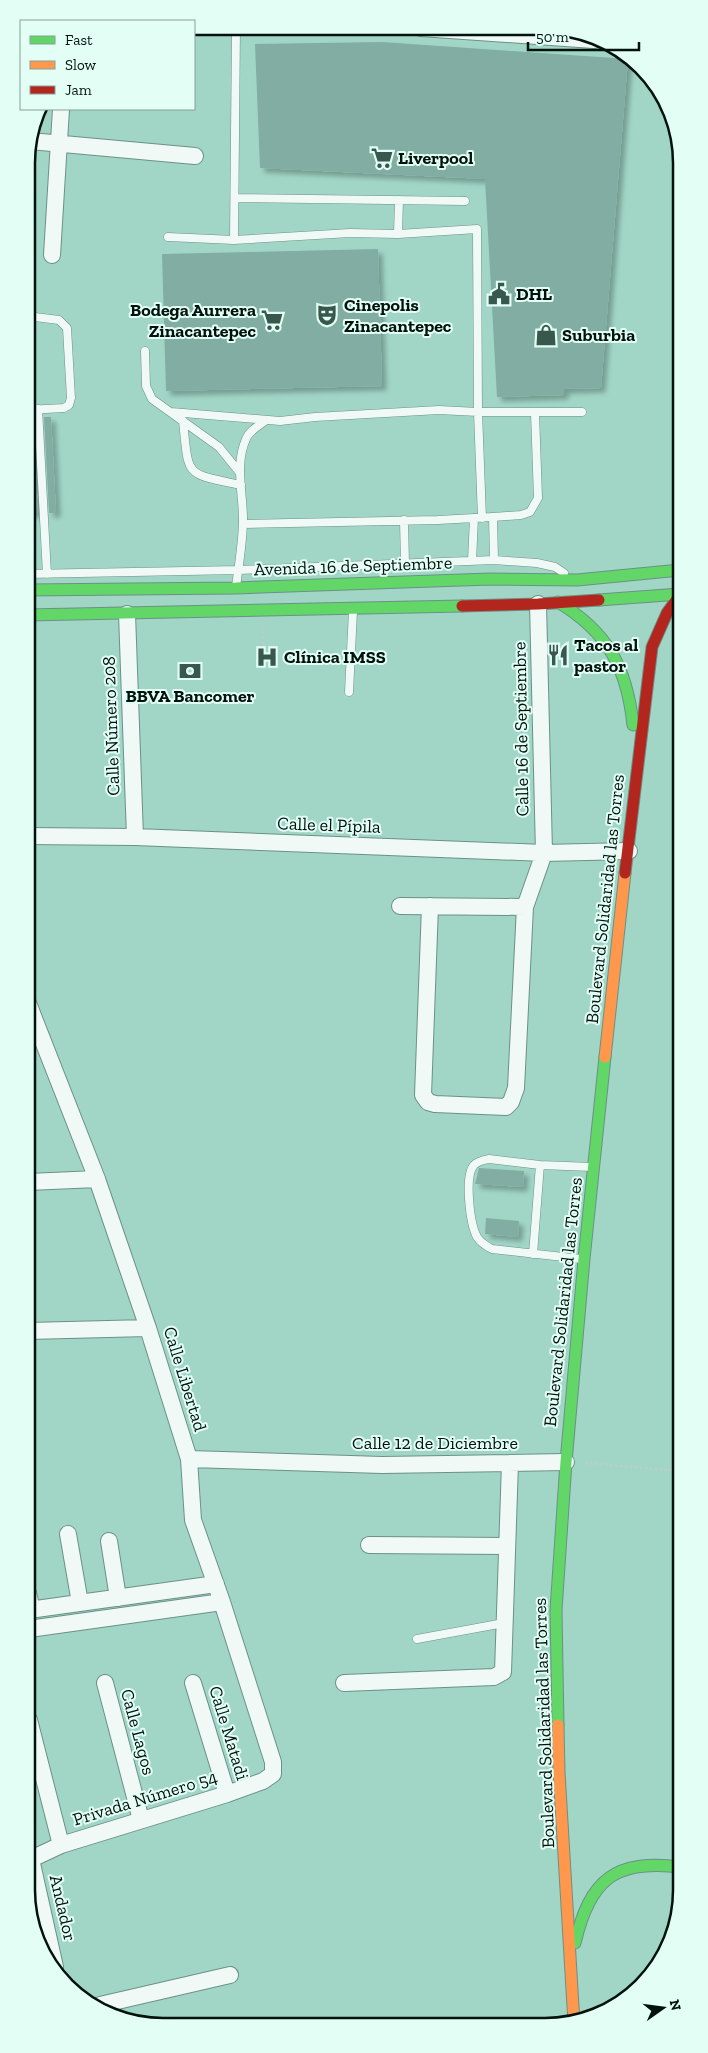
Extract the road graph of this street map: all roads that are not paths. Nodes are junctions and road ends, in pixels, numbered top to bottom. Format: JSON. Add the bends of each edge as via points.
{"nodes":[{"id":1,"x":236,"y":35,"type":"edge"},
{"id":2,"x":522,"y":35,"type":"edge"},
{"id":3,"x":577,"y":39,"type":"edge"},
{"id":4,"x":61,"y":110,"type":"edge"},
{"id":5,"x":37,"y":141,"type":"edge"},
{"id":6,"x":59,"y":143,"type":"junction"},
{"id":7,"x":194,"y":156,"type":"dead end"},
{"id":8,"x":235,"y":198,"type":"junction"},
{"id":9,"x":399,"y":200,"type":"junction"},
{"id":10,"x":465,"y":201,"type":"dead end"},
{"id":11,"x":398,"y":234,"type":"junction"},
{"id":12,"x":168,"y":237,"type":"dead end"},
{"id":13,"x":234,"y":240,"type":"junction"},
{"id":14,"x":52,"y":255,"type":"dead end"},
{"id":15,"x":35,"y":317,"type":"edge"},
{"id":16,"x":145,"y":351,"type":"dead end"},
{"id":17,"x":35,"y":409,"type":"edge"},
{"id":18,"x":38,"y":409,"type":"junction"},
{"id":19,"x":171,"y":412,"type":"junction"},
{"id":20,"x":478,"y":412,"type":"junction"},
{"id":21,"x":582,"y":412,"type":"dead end"},
{"id":22,"x":535,"y":413,"type":"junction"},
{"id":23,"x":265,"y":420,"type":"junction"},
{"id":24,"x":183,"y":421,"type":"junction"},
{"id":25,"x":240,"y":473,"type":"junction"},
{"id":26,"x":241,"y":485,"type":"junction"},
{"id":27,"x":478,"y":518,"type":"junction"},
{"id":28,"x":493,"y":518,"type":"junction"},
{"id":29,"x":404,"y":520,"type":"junction"},
{"id":30,"x":243,"y":524,"type":"junction"},
{"id":31,"x":494,"y":560,"type":"junction"},
{"id":32,"x":472,"y":561,"type":"junction"},
{"id":33,"x":405,"y":564,"type":"junction"},
{"id":34,"x":239,"y":570,"type":"junction"},
{"id":35,"x":133,"y":571,"type":"junction"},
{"id":36,"x":673,"y":571,"type":"edge"},
{"id":37,"x":35,"y":574,"type":"edge"},
{"id":38,"x":47,"y":574,"type":"junction"},
{"id":39,"x":577,"y":580,"type":"junction"},
{"id":40,"x":35,"y":590,"type":"edge"},
{"id":41,"x":133,"y":590,"type":"junction"},
{"id":42,"x":673,"y":594,"type":"edge"},
{"id":43,"x":236,"y":600,"type":"junction"},
{"id":44,"x":558,"y":602,"type":"junction"},
{"id":45,"x":673,"y":602,"type":"edge"},
{"id":46,"x":538,"y":604,"type":"junction"},
{"id":47,"x":354,"y":609,"type":"junction"},
{"id":48,"x":127,"y":614,"type":"junction"},
{"id":49,"x":35,"y":615,"type":"edge"},
{"id":50,"x":349,"y":692,"type":"dead end"},
{"id":51,"x":635,"y":779,"type":"junction"},
{"id":52,"x":35,"y":836,"type":"edge"},
{"id":53,"x":135,"y":837,"type":"junction"},
{"id":54,"x":629,"y":851,"type":"junction"},
{"id":55,"x":544,"y":853,"type":"junction"},
{"id":56,"x":400,"y":906,"type":"dead end"},
{"id":57,"x":430,"y":906,"type":"junction"},
{"id":58,"x":525,"y":907,"type":"junction"},
{"id":59,"x":35,"y":1021,"type":"edge"},
{"id":60,"x":540,"y":1165,"type":"junction"},
{"id":61,"x":594,"y":1167,"type":"junction"},
{"id":62,"x":97,"y":1179,"type":"junction"},
{"id":63,"x":35,"y":1182,"type":"edge"},
{"id":64,"x":533,"y":1254,"type":"junction"},
{"id":65,"x":584,"y":1259,"type":"junction"},
{"id":66,"x":148,"y":1328,"type":"junction"},
{"id":67,"x":35,"y":1331,"type":"edge"},
{"id":68,"x":189,"y":1459,"type":"junction"},
{"id":69,"x":566,"y":1462,"type":"junction"},
{"id":70,"x":510,"y":1463,"type":"junction"},
{"id":71,"x":68,"y":1534,"type":"dead end"},
{"id":72,"x":109,"y":1541,"type":"dead end"},
{"id":73,"x":369,"y":1545,"type":"dead end"},
{"id":74,"x":507,"y":1546,"type":"junction"},
{"id":75,"x":216,"y":1584,"type":"junction"},
{"id":76,"x":169,"y":1590,"type":"junction"},
{"id":77,"x":118,"y":1598,"type":"junction"},
{"id":78,"x":222,"y":1602,"type":"junction"},
{"id":79,"x":80,"y":1603,"type":"junction"},
{"id":80,"x":35,"y":1609,"type":"edge"},
{"id":81,"x":172,"y":1609,"type":"junction"},
{"id":82,"x":504,"y":1623,"type":"junction"},
{"id":83,"x":35,"y":1627,"type":"edge"},
{"id":84,"x":418,"y":1638,"type":"dead end"},
{"id":85,"x":105,"y":1683,"type":"dead end"},
{"id":86,"x":193,"y":1683,"type":"dead end"},
{"id":87,"x":344,"y":1683,"type":"dead end"},
{"id":88,"x":35,"y":1744,"type":"edge"},
{"id":89,"x":272,"y":1774,"type":"joint"},
{"id":90,"x":227,"y":1794,"type":"junction"},
{"id":91,"x":141,"y":1820,"type":"junction"},
{"id":92,"x":61,"y":1846,"type":"junction"},
{"id":93,"x":35,"y":1857,"type":"edge"},
{"id":94,"x":673,"y":1866,"type":"edge"},
{"id":95,"x":35,"y":1880,"type":"edge"},
{"id":96,"x":52,"y":1954,"type":"edge"},
{"id":97,"x":571,"y":1968,"type":"junction"},
{"id":98,"x":230,"y":1975,"type":"dead end"},
{"id":99,"x":105,"y":2004,"type":"edge"},
{"id":100,"x":574,"y":2015,"type":"edge"}],
"edges":[{"from":1,"to":8,"type":"lane"},
{"from":2,"to":3,"type":"street"},
{"from":4,"to":6,"type":"street"},
{"from":5,"to":6,"type":"street"},
{"from":6,"to":7,"type":"street"},
{"from":6,"to":14,"type":"street"},
{"from":8,"to":9,"type":"lane"},
{"from":8,"to":13,"type":"lane"},
{"from":9,"to":10,"type":"lane"},
{"from":9,"to":11,"type":"lane"},
{"from":11,"to":13,"type":"lane","via":[[350,233]]},
{"from":11,"to":20,"type":"lane","via":[[477,229]]},
{"from":12,"to":13,"type":"lane"},
{"from":15,"to":18,"type":"lane","via":[[59,320],[66,328],[71,398],[64,408]]},
{"from":16,"to":19,"type":"lane","via":[[148,392],[152,399]]},
{"from":17,"to":18,"type":"lane"},
{"from":18,"to":38,"type":"lane"},
{"from":19,"to":23,"type":"lane"},
{"from":19,"to":24,"type":"lane"},
{"from":20,"to":22,"type":"lane"},
{"from":20,"to":23,"type":"lane","via":[[439,410]]},
{"from":20,"to":27,"type":"lane"},
{"from":21,"to":22,"type":"lane"},
{"from":22,"to":28,"type":"lane","via":[[538,498],[530,512]]},
{"from":23,"to":25,"type":"lane","via":[[246,439]]},
{"from":24,"to":25,"type":"lane","via":[[219,446]]},
{"from":24,"to":26,"type":"lane","via":[[189,467],[195,474]]},
{"from":25,"to":26,"type":"lane"},
{"from":26,"to":30,"type":"lane"},
{"from":27,"to":28,"type":"lane"},
{"from":27,"to":29,"type":"lane"},
{"from":27,"to":32,"type":"lane"},
{"from":28,"to":31,"type":"lane"},
{"from":29,"to":30,"type":"lane"},
{"from":29,"to":33,"type":"lane"},
{"from":30,"to":34,"type":"lane"},
{"from":31,"to":32,"type":"lane"},
{"from":31,"to":39,"type":"lane","via":[[554,567]]},
{"from":32,"to":33,"type":"lane"},
{"from":33,"to":34,"type":"lane"},
{"from":34,"to":35,"type":"lane"},
{"from":34,"to":43,"type":"lane"},
{"from":35,"to":38,"type":"lane"},
{"from":35,"to":41,"type":"lane"},
{"from":36,"to":39,"type":"main road","name":"Avenida 16 de Septiembre"},
{"from":37,"to":38,"type":"lane"},
{"from":39,"to":43,"type":"main road","name":"Avenida 16 de Septiembre","via":[[490,579]]},
{"from":40,"to":41,"type":"main road","name":"Avenida 16 de Septiembre"},
{"from":41,"to":43,"type":"main road","name":"Avenida 16 de Septiembre"},
{"from":42,"to":44,"type":"main road","name":"Avenida 16 de Septiembre"},
{"from":43,"to":47,"type":"main road","name":"Avenida 16 de Septiembre"},
{"from":43,"to":48,"type":"main road","name":"Avenida 16 de Septiembre"},
{"from":44,"to":46,"type":"main road","name":"Avenida 16 de Septiembre"},
{"from":44,"to":51,"type":"main road","via":[[596,629],[626,678],[632,713]]},
{"from":45,"to":51,"type":"main road","name":"Boulevard Solidaridad las Torres","via":[[652,647]]},
{"from":46,"to":47,"type":"main road","name":"Avenida 16 de Septiembre"},
{"from":46,"to":55,"type":"street","name":"Calle 16 de Septiembre"},
{"from":47,"to":50,"type":"lane"},
{"from":48,"to":49,"type":"main road","name":"Avenida 16 de Septiembre"},
{"from":48,"to":53,"type":"street","name":"Calle Número 208"},
{"from":51,"to":54,"type":"main road","name":"Boulevard Solidaridad las Torres"},
{"from":52,"to":53,"type":"street","name":"Calle el Pípila"},
{"from":53,"to":55,"type":"street","name":"Calle el Pípila"},
{"from":54,"to":55,"type":"street","name":"Calle el Pípila"},
{"from":54,"to":61,"type":"main road","name":"Boulevard Solidaridad las Torres"},
{"from":55,"to":58,"type":"street"},
{"from":56,"to":57,"type":"street"},
{"from":57,"to":58,"type":"street"},
{"from":57,"to":58,"type":"street","via":[[423,1095],[428,1102],[506,1107],[516,1088]]},
{"from":59,"to":62,"type":"street","name":"Calle Libertad"},
{"from":60,"to":61,"type":"lane"},
{"from":60,"to":64,"type":"lane"},
{"from":60,"to":64,"type":"lane","via":[[482,1160],[471,1170],[469,1208],[478,1239],[492,1250]]},
{"from":61,"to":65,"type":"main road","name":"Boulevard Solidaridad las Torres"},
{"from":62,"to":63,"type":"street"},
{"from":62,"to":66,"type":"street","name":"Calle Libertad"},
{"from":64,"to":65,"type":"lane"},
{"from":65,"to":69,"type":"main road","name":"Boulevard Solidaridad las Torres"},
{"from":66,"to":67,"type":"street"},
{"from":66,"to":68,"type":"street","name":"Calle Libertad"},
{"from":68,"to":70,"type":"street","name":"Calle 12 de Diciembre","via":[[382,1465]]},
{"from":68,"to":75,"type":"street","name":"Calle Libertad","via":[[193,1520]]},
{"from":69,"to":70,"type":"street","name":"Calle 12 de Diciembre"},
{"from":69,"to":97,"type":"main road","name":"Boulevard Solidaridad las Torres","via":[[556,1610],[560,1780]]},
{"from":70,"to":74,"type":"street"},
{"from":71,"to":79,"type":"street"},
{"from":72,"to":77,"type":"street"},
{"from":73,"to":74,"type":"street"},
{"from":74,"to":82,"type":"street"},
{"from":75,"to":76,"type":"street"},
{"from":75,"to":78,"type":"street","name":"Calle Libertad"},
{"from":76,"to":77,"type":"street"},
{"from":76,"to":81,"type":"street"},
{"from":77,"to":79,"type":"street"},
{"from":78,"to":81,"type":"street"},
{"from":78,"to":89,"type":"street","name":"Calle Libertad","via":[[273,1762]]},
{"from":79,"to":80,"type":"street"},
{"from":81,"to":83,"type":"street"},
{"from":82,"to":84,"type":"lane"},
{"from":82,"to":87,"type":"street","via":[[503,1672],[494,1677]]},
{"from":85,"to":91,"type":"street","name":"Calle Lagos"},
{"from":86,"to":90,"type":"street","name":"Calle Matadi"},
{"from":88,"to":92,"type":"street"},
{"from":89,"to":90,"type":"street","name":"Privada Número 54","via":[[263,1781]]},
{"from":90,"to":91,"type":"street","name":"Privada Número 54"},
{"from":91,"to":92,"type":"street","name":"Privada Número 54"},
{"from":92,"to":93,"type":"street","name":"Privada Número 54"},
{"from":94,"to":97,"type":"main road","via":[[642,1864],[622,1870],[594,1892],[577,1933]]},
{"from":95,"to":96,"type":"street","name":"Andador"},
{"from":97,"to":100,"type":"main road","name":"Boulevard Solidaridad las Torres"},
{"from":98,"to":99,"type":"street"}]}
